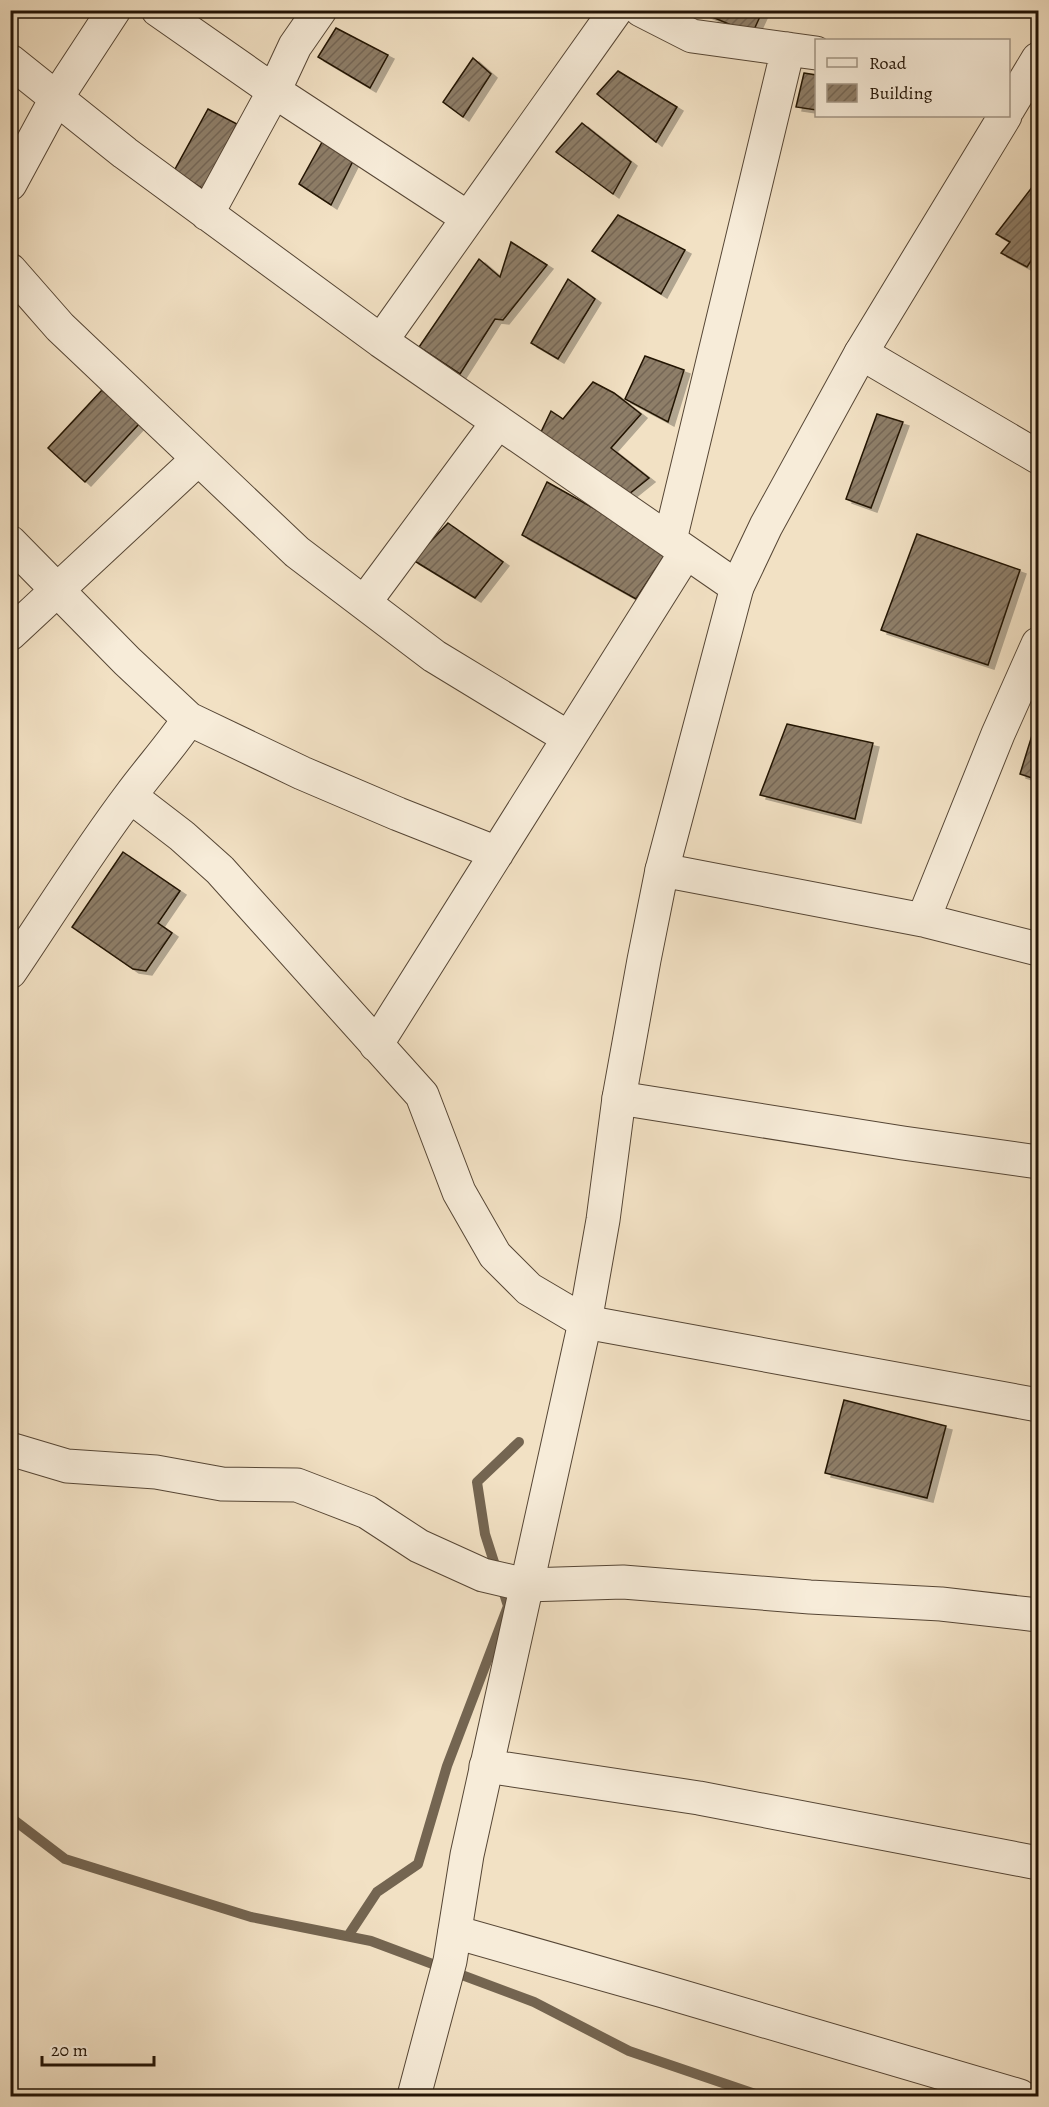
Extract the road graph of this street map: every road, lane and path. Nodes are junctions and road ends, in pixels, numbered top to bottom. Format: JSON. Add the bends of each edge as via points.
{"nodes":[{"id":1,"x":114,"y":10,"type":"edge"},
{"id":2,"x":158,"y":10,"type":"edge"},
{"id":3,"x":320,"y":10,"type":"edge"},
{"id":4,"x":615,"y":10,"type":"edge"},
{"id":5,"x":641,"y":10,"type":"edge"},
{"id":6,"x":802,"y":51,"type":"edge"},
{"id":7,"x":1038,"y":59,"type":"edge"},
{"id":8,"x":10,"y":61,"type":"edge"},
{"id":9,"x":274,"y":91,"type":"junction"},
{"id":10,"x":57,"y":97,"type":"junction"},
{"id":11,"x":1016,"y":100,"type":"edge"},
{"id":12,"x":1006,"y":117,"type":"edge"},
{"id":13,"x":10,"y":184,"type":"edge"},
{"id":14,"x":207,"y":214,"type":"junction"},
{"id":15,"x":468,"y":218,"type":"junction"},
{"id":16,"x":10,"y":270,"type":"edge"},
{"id":17,"x":381,"y":342,"type":"junction"},
{"id":18,"x":861,"y":353,"type":"junction"},
{"id":19,"x":498,"y":422,"type":"junction"},
{"id":20,"x":1038,"y":457,"type":"edge"},
{"id":21,"x":198,"y":459,"type":"junction"},
{"id":22,"x":10,"y":542,"type":"edge"},
{"id":23,"x":678,"y":546,"type":"junction"},
{"id":24,"x":737,"y":587,"type":"junction"},
{"id":25,"x":57,"y":591,"type":"junction"},
{"id":26,"x":364,"y":603,"type":"junction"},
{"id":27,"x":10,"y":634,"type":"edge"},
{"id":28,"x":1038,"y":644,"type":"edge"},
{"id":29,"x":189,"y":719,"type":"junction"},
{"id":30,"x":569,"y":738,"type":"junction"},
{"id":31,"x":130,"y":796,"type":"junction"},
{"id":32,"x":497,"y":853,"type":"junction"},
{"id":33,"x":662,"y":870,"type":"junction"},
{"id":34,"x":923,"y":920,"type":"junction"},
{"id":35,"x":1038,"y":949,"type":"edge"},
{"id":36,"x":10,"y":972,"type":"edge"},
{"id":37,"x":376,"y":1045,"type":"junction"},
{"id":38,"x":620,"y":1098,"type":"junction"},
{"id":39,"x":1038,"y":1162,"type":"edge"},
{"id":40,"x":585,"y":1322,"type":"junction"},
{"id":41,"x":1038,"y":1405,"type":"edge"},
{"id":42,"x":10,"y":1449,"type":"edge"},
{"id":43,"x":526,"y":1585,"type":"junction"},
{"id":44,"x":1038,"y":1615,"type":"edge"},
{"id":45,"x":486,"y":1766,"type":"junction"},
{"id":46,"x":1038,"y":1863,"type":"edge"},
{"id":47,"x":453,"y":1947,"type":"junction"},
{"id":48,"x":414,"y":2097,"type":"edge"},
{"id":49,"x":1020,"y":2097,"type":"edge"}],
"edges":[{"from":1,"to":10,"type":"street"},
{"from":2,"to":9,"type":"street"},
{"from":3,"to":9,"type":"street","via":[[295,46]]},
{"from":4,"to":15,"type":"street"},
{"from":5,"to":6,"type":"street","via":[[692,36]]},
{"from":6,"to":23,"type":"street"},
{"from":7,"to":11,"type":"street"},
{"from":8,"to":10,"type":"street"},
{"from":9,"to":14,"type":"street"},
{"from":9,"to":15,"type":"street"},
{"from":10,"to":13,"type":"street"},
{"from":10,"to":14,"type":"street"},
{"from":12,"to":18,"type":"street"},
{"from":14,"to":17,"type":"street"},
{"from":15,"to":17,"type":"street"},
{"from":16,"to":21,"type":"street","via":[[60,327]]},
{"from":17,"to":19,"type":"street"},
{"from":18,"to":20,"type":"street"},
{"from":18,"to":24,"type":"street"},
{"from":19,"to":23,"type":"street"},
{"from":19,"to":26,"type":"street"},
{"from":21,"to":25,"type":"street"},
{"from":21,"to":26,"type":"street","via":[[297,552]]},
{"from":22,"to":25,"type":"street"},
{"from":23,"to":24,"type":"street"},
{"from":23,"to":30,"type":"street"},
{"from":24,"to":33,"type":"street"},
{"from":25,"to":27,"type":"street"},
{"from":25,"to":29,"type":"street"},
{"from":26,"to":30,"type":"street","via":[[434,656]]},
{"from":28,"to":34,"type":"street"},
{"from":29,"to":31,"type":"street"},
{"from":29,"to":32,"type":"street","via":[[302,773]]},
{"from":30,"to":32,"type":"street"},
{"from":31,"to":36,"type":"street"},
{"from":31,"to":37,"type":"street","via":[[220,870]]},
{"from":32,"to":37,"type":"street"},
{"from":33,"to":34,"type":"street"},
{"from":33,"to":38,"type":"street"},
{"from":34,"to":35,"type":"street"},
{"from":37,"to":40,"type":"street","via":[[422,1095],[459,1192],[495,1255],[529,1289]]},
{"from":38,"to":39,"type":"street"},
{"from":38,"to":40,"type":"street"},
{"from":40,"to":41,"type":"street"},
{"from":40,"to":43,"type":"street"},
{"from":42,"to":43,"type":"street","via":[[67,1466],[156,1472],[222,1484],[297,1485],[367,1512],[419,1546],[483,1575]]},
{"from":43,"to":44,"type":"street","via":[[623,1582],[941,1604]]},
{"from":43,"to":45,"type":"street"},
{"from":45,"to":46,"type":"street","via":[[699,1798]]},
{"from":45,"to":47,"type":"street"},
{"from":47,"to":48,"type":"street"},
{"from":47,"to":49,"type":"street","via":[[663,1991]]}]}
